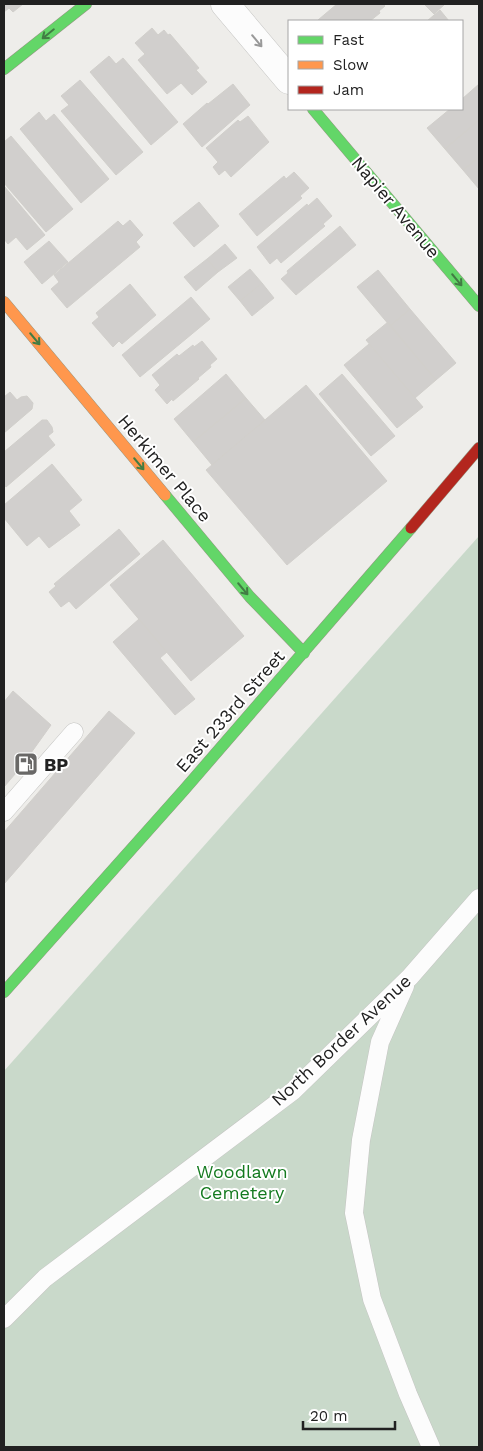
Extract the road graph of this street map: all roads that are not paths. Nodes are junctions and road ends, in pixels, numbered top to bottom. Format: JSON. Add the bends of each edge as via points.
{"nodes":[{"id":1,"x":86,"y":4,"type":"edge"},
{"id":2,"x":225,"y":4,"type":"edge"},
{"id":3,"x":4,"y":69,"type":"edge"},
{"id":4,"x":288,"y":79,"type":"edge"},
{"id":5,"x":314,"y":110,"type":"edge"},
{"id":6,"x":4,"y":302,"type":"edge"},
{"id":7,"x":479,"y":306,"type":"edge"},
{"id":8,"x":479,"y":448,"type":"edge"},
{"id":9,"x":304,"y":653,"type":"junction"},
{"id":10,"x":74,"y":732,"type":"dead end"},
{"id":11,"x":4,"y":812,"type":"edge"},
{"id":12,"x":479,"y":898,"type":"edge"},
{"id":13,"x":410,"y":977,"type":"junction"},
{"id":14,"x":4,"y":992,"type":"edge"},
{"id":15,"x":4,"y":1319,"type":"edge"},
{"id":16,"x":432,"y":1447,"type":"edge"}],
"edges":[{"from":1,"to":3,"type":"street","one_way":true},
{"from":2,"to":4,"type":"street","one_way":true},
{"from":5,"to":7,"type":"street","name":"Napier Avenue","one_way":true},
{"from":6,"to":9,"type":"street","name":"Herkimer Place","one_way":true,"via":[[250,597]]},
{"from":8,"to":9,"type":"street","name":"East 233rd Street"},
{"from":9,"to":14,"type":"street","name":"East 233rd Street"},
{"from":10,"to":11,"type":"lane"},
{"from":12,"to":13,"type":"lane","name":"North Border Avenue"},
{"from":13,"to":15,"type":"lane","name":"North Border Avenue","via":[[293,1091],[45,1278]]},
{"from":13,"to":16,"type":"lane","via":[[380,1042],[361,1140],[354,1213],[372,1299]]}]}
